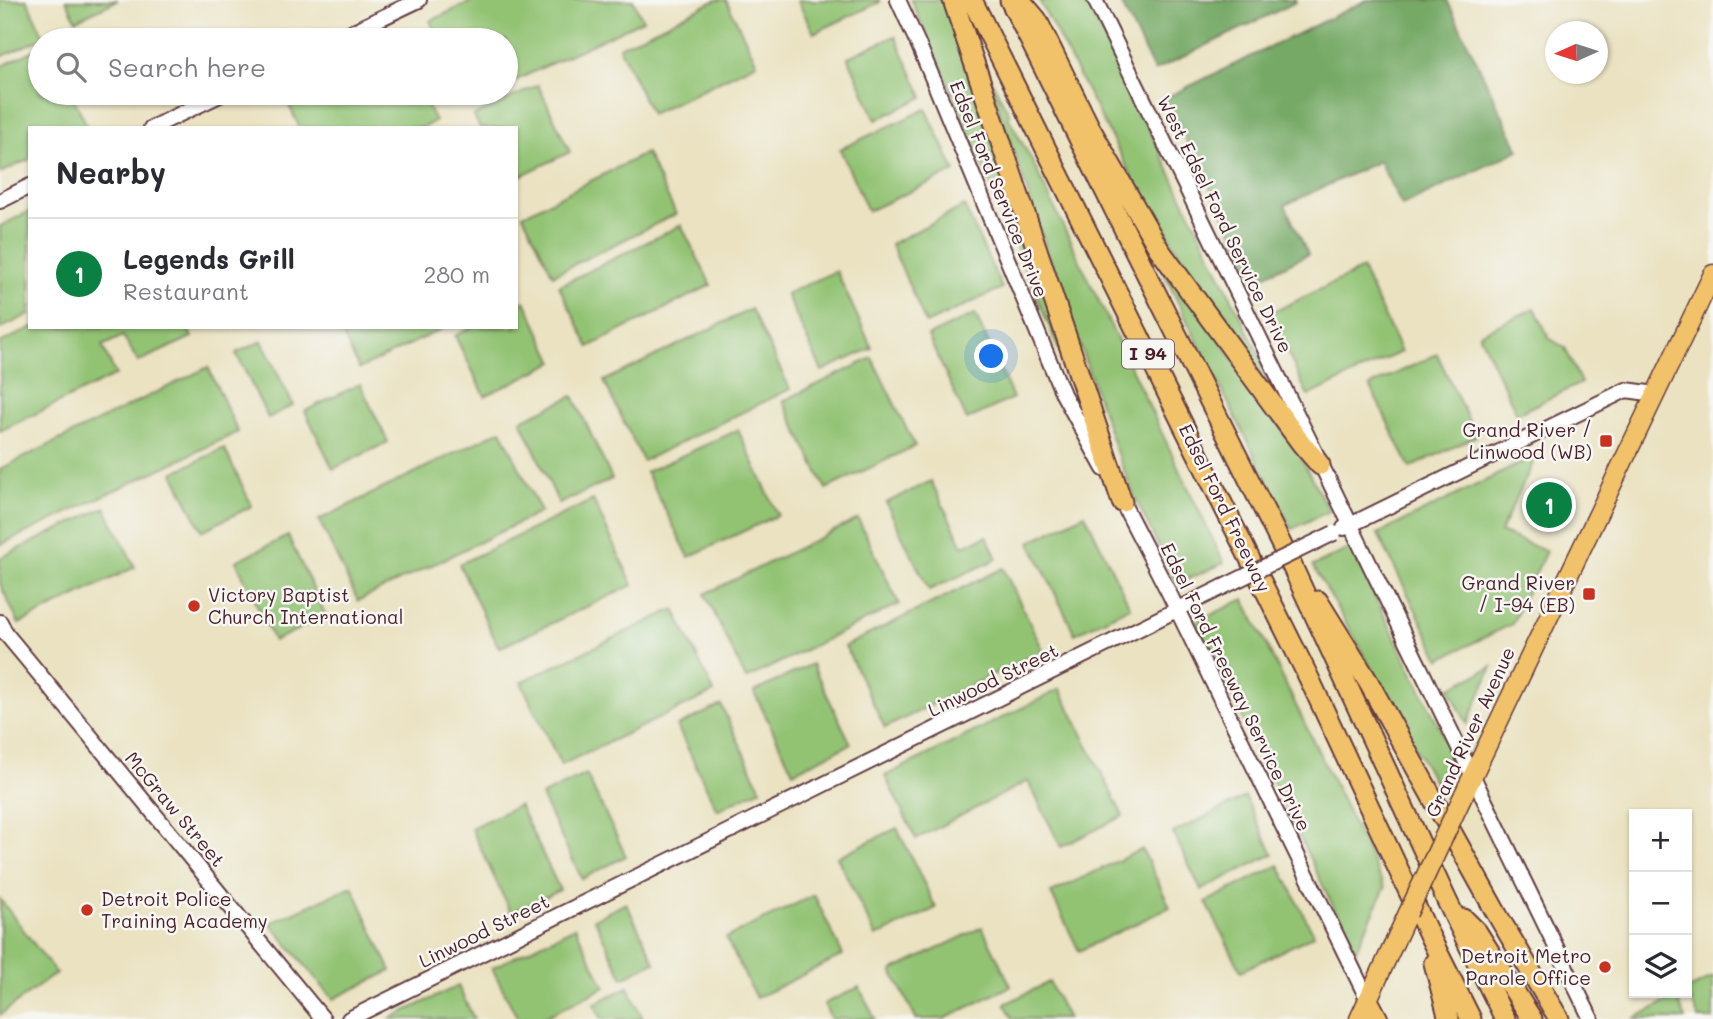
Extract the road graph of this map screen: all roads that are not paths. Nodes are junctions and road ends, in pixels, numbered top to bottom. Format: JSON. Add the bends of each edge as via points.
{"nodes":[{"id":1,"x":419,"y":0,"type":"edge"},
{"id":2,"x":898,"y":0,"type":"edge"},
{"id":3,"x":953,"y":0,"type":"edge"},
{"id":4,"x":972,"y":0,"type":"edge"},
{"id":5,"x":1010,"y":0,"type":"edge"},
{"id":6,"x":1020,"y":0,"type":"edge"},
{"id":7,"x":1095,"y":0,"type":"edge"},
{"id":8,"x":360,"y":28,"type":"edge"},
{"id":9,"x":199,"y":105,"type":"edge"},
{"id":10,"x":155,"y":126,"type":"edge"},
{"id":11,"x":28,"y":187,"type":"edge"},
{"id":12,"x":0,"y":201,"type":"edge"},
{"id":13,"x":1713,"y":274,"type":"edge"},
{"id":14,"x":1063,"y":394,"type":"joint"},
{"id":15,"x":1656,"y":394,"type":"junction"},
{"id":16,"x":1320,"y":465,"type":"junction"},
{"id":17,"x":1122,"y":502,"type":"junction"},
{"id":18,"x":1350,"y":524,"type":"junction"},
{"id":19,"x":1292,"y":566,"type":"junction"},
{"id":20,"x":1177,"y":610,"type":"junction"},
{"id":21,"x":0,"y":622,"type":"edge"},
{"id":22,"x":1473,"y":776,"type":"junction"},
{"id":23,"x":1447,"y":901,"type":"junction"},
{"id":24,"x":1430,"y":937,"type":"junction"},
{"id":25,"x":1368,"y":1000,"type":"junction"},
{"id":26,"x":323,"y":1019,"type":"edge"},
{"id":27,"x":349,"y":1019,"type":"edge"},
{"id":28,"x":1359,"y":1019,"type":"edge"},
{"id":29,"x":1378,"y":1019,"type":"edge"},
{"id":30,"x":1449,"y":1019,"type":"edge"},
{"id":31,"x":1471,"y":1019,"type":"edge"},
{"id":32,"x":1505,"y":1019,"type":"edge"},
{"id":33,"x":1532,"y":1019,"type":"edge"},
{"id":34,"x":1559,"y":1019,"type":"edge"},
{"id":35,"x":1591,"y":1019,"type":"edge"}],
"edges":[{"from":1,"to":8,"type":"street"},
{"from":2,"to":14,"type":"street","name":"Edsel Ford Service Drive"},
{"from":3,"to":17,"type":"highway"},
{"from":4,"to":24,"type":"highway","name":"Edsel Ford Freeway","number":"I 94","via":[[1308,676]]},
{"from":5,"to":19,"type":"highway","name":"Edsel Ford Freeway","number":"I 94"},
{"from":6,"to":16,"type":"highway","via":[[1037,20],[1091,130],[1159,249]]},
{"from":7,"to":16,"type":"street","name":"West Edsel Ford Service Drive"},
{"from":9,"to":10,"type":"street"},
{"from":11,"to":12,"type":"street"},
{"from":13,"to":15,"type":"main road","name":"Grand River Avenue"},
{"from":14,"to":17,"type":"street","name":"Edsel Ford Freeway Service Drive"},
{"from":15,"to":18,"type":"street","name":"Linwood Street","via":[[1626,390]]},
{"from":15,"to":22,"type":"main road","name":"Grand River Avenue"},
{"from":16,"to":18,"type":"street"},
{"from":17,"to":20,"type":"street","name":"Edsel Ford Freeway Service Drive"},
{"from":18,"to":20,"type":"street","name":"Linwood Street","bridge":true},
{"from":18,"to":22,"type":"street"},
{"from":19,"to":23,"type":"highway","name":"Edsel Ford Freeway","number":"I 94"},
{"from":19,"to":34,"type":"highway","via":[[1363,672]]},
{"from":20,"to":25,"type":"street","name":"Edsel Ford Freeway Service Drive"},
{"from":20,"to":27,"type":"street","name":"Linwood Street"},
{"from":21,"to":26,"type":"street","name":"McGraw Street"},
{"from":22,"to":25,"type":"main road","name":"Grand River Avenue","bridge":true},
{"from":22,"to":35,"type":"street"},
{"from":23,"to":32,"type":"highway","name":"Edsel Ford Freeway","number":"I 94"},
{"from":23,"to":33,"type":"highway","via":[[1477,932]]},
{"from":24,"to":30,"type":"highway"},
{"from":24,"to":31,"type":"highway","name":"Edsel Ford Freeway","number":"I 94"},
{"from":25,"to":28,"type":"main road","name":"Grand River Avenue"},
{"from":25,"to":29,"type":"highway"}]}
